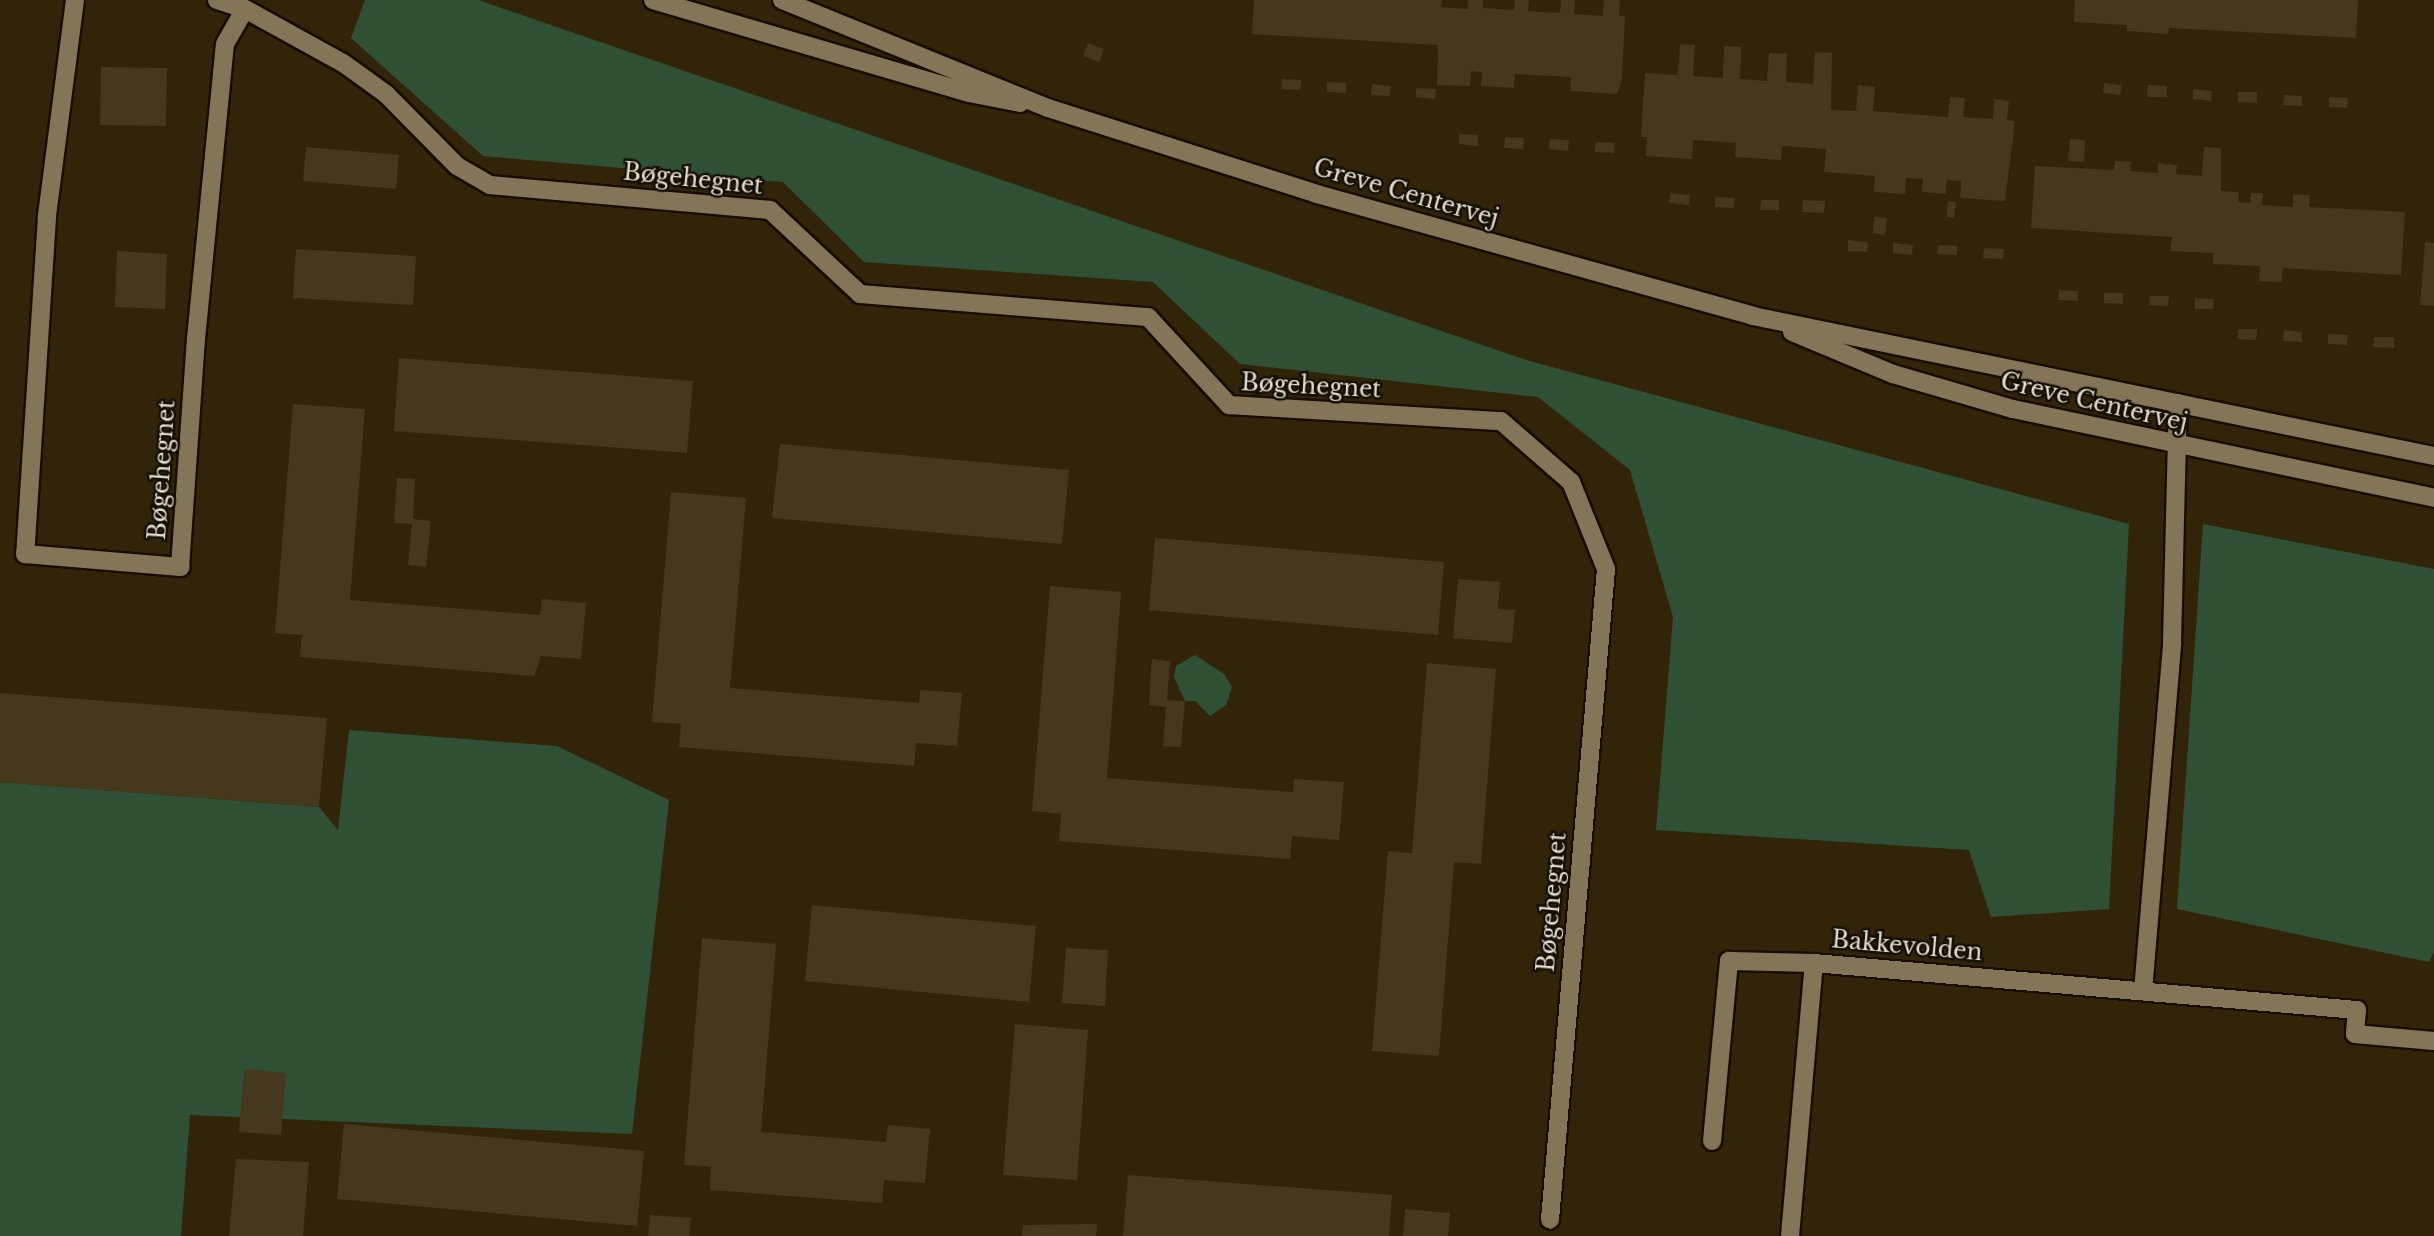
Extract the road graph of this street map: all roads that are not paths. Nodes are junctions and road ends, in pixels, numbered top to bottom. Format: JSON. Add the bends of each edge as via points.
{"nodes":[{"id":1,"x":75,"y":0,"type":"edge"},
{"id":2,"x":217,"y":0,"type":"edge"},
{"id":3,"x":653,"y":0,"type":"edge"},
{"id":4,"x":782,"y":0,"type":"edge"},
{"id":5,"x":247,"y":4,"type":"edge"},
{"id":6,"x":1048,"y":108,"type":"junction"},
{"id":7,"x":1753,"y":317,"type":"junction"},
{"id":8,"x":2178,"y":403,"type":"junction"},
{"id":9,"x":2176,"y":447,"type":"junction"},
{"id":10,"x":2434,"y":456,"type":"edge"},
{"id":11,"x":2434,"y":498,"type":"edge"},
{"id":12,"x":1814,"y":963,"type":"junction"},
{"id":13,"x":2143,"y":991,"type":"junction"},
{"id":14,"x":2434,"y":1041,"type":"edge"},
{"id":15,"x":1712,"y":1141,"type":"dead end"},
{"id":16,"x":1550,"y":1220,"type":"dead end"},
{"id":17,"x":1790,"y":1236,"type":"edge"}],
"edges":[{"from":1,"to":5,"type":"street","name":"Bøgehegnet","via":[[47,217],[25,554],[180,567],[200,290],[225,44]]},
{"from":2,"to":5,"type":"street","name":"Bøgehegnet"},
{"from":3,"to":6,"type":"street","name":"Greve Centervej","via":[[969,93]]},
{"from":4,"to":6,"type":"street","name":"Greve Centervej"},
{"from":5,"to":16,"type":"street","name":"Bøgehegnet","via":[[386,94],[457,166],[489,185],[770,211],[860,294],[1148,317],[1229,405],[1501,421],[1571,482],[1606,569]]},
{"from":6,"to":7,"type":"street","name":"Greve Centervej","via":[[1317,194]]},
{"from":7,"to":8,"type":"street","name":"Greve Centervej"},
{"from":7,"to":9,"type":"street","name":"Greve Centervej","via":[[1893,374],[2013,410]]},
{"from":8,"to":9,"type":"street"},
{"from":8,"to":10,"type":"street","name":"Greve Centervej"},
{"from":9,"to":11,"type":"street","name":"Greve Centervej"},
{"from":9,"to":13,"type":"street","via":[[2172,642]]},
{"from":12,"to":13,"type":"street","name":"Bakkevolden"},
{"from":12,"to":15,"type":"street","via":[[1729,961]]},
{"from":12,"to":17,"type":"street","name":"Bakkevolden"},
{"from":13,"to":14,"type":"street","name":"Bakkevolden","via":[[2357,1010],[2355,1034]]}]}
